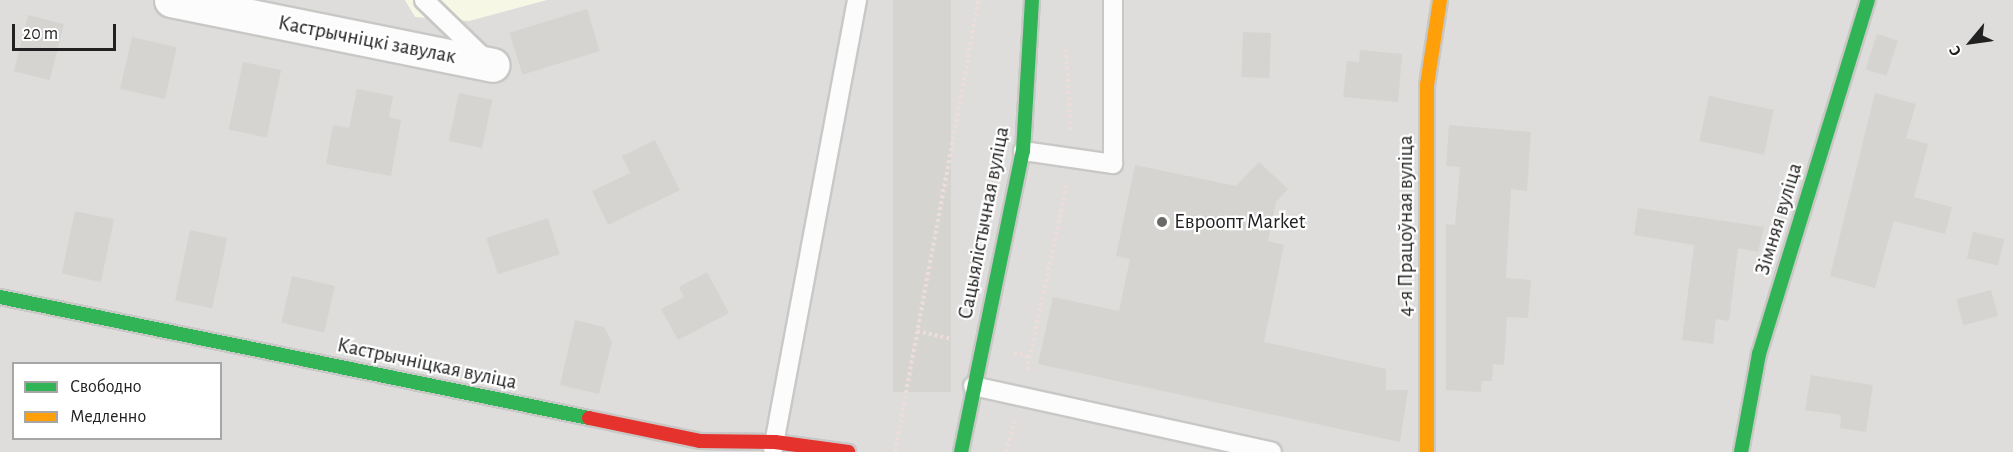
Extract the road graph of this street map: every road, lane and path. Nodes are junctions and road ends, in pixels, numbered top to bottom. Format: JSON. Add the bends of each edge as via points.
{"nodes":[{"id":1,"x":171,"y":0,"type":"edge"},
{"id":2,"x":424,"y":0,"type":"edge"},
{"id":3,"x":857,"y":0,"type":"edge"},
{"id":4,"x":979,"y":0,"type":"edge"},
{"id":5,"x":1032,"y":0,"type":"edge"},
{"id":6,"x":1113,"y":0,"type":"edge"},
{"id":7,"x":1440,"y":0,"type":"edge"},
{"id":8,"x":1868,"y":0,"type":"edge"},
{"id":9,"x":1065,"y":36,"type":"dead end"},
{"id":10,"x":492,"y":65,"type":"joint"},
{"id":11,"x":1023,"y":151,"type":"junction"},
{"id":12,"x":1073,"y":156,"type":"junction"},
{"id":13,"x":0,"y":297,"type":"edge"},
{"id":14,"x":973,"y":386,"type":"junction"},
{"id":15,"x":1022,"y":396,"type":"junction"},
{"id":16,"x":774,"y":447,"type":"edge"},
{"id":17,"x":848,"y":452,"type":"edge"},
{"id":18,"x":895,"y":452,"type":"edge"},
{"id":19,"x":961,"y":452,"type":"edge"},
{"id":20,"x":1006,"y":452,"type":"edge"},
{"id":21,"x":1272,"y":452,"type":"edge"},
{"id":22,"x":1427,"y":452,"type":"edge"},
{"id":23,"x":1741,"y":452,"type":"edge"}],
"edges":[{"from":1,"to":10,"type":"street","name":"Кастрычніцкі завулак"},
{"from":2,"to":10,"type":"lane"},
{"from":3,"to":16,"type":"lane"},
{"from":4,"to":18,"type":"path"},
{"from":5,"to":11,"type":"street","name":"Сацыялістычная вуліца"},
{"from":6,"to":12,"type":"lane","via":[[1113,164]]},
{"from":7,"to":22,"type":"street","name":"4-я Працоўная вуліца","via":[[1427,85]]},
{"from":8,"to":23,"type":"street","name":"Зімняя вуліца","via":[[1759,354]]},
{"from":9,"to":12,"type":"path"},
{"from":11,"to":12,"type":"lane"},
{"from":11,"to":14,"type":"street","name":"Сацыялістычная вуліца"},
{"from":12,"to":15,"type":"path"},
{"from":13,"to":16,"type":"street","name":"Кастрычніцкая вуліца","via":[[700,441]]},
{"from":14,"to":15,"type":"lane"},
{"from":14,"to":19,"type":"street","name":"Сацыялістычная вуліца"},
{"from":15,"to":20,"type":"path"},
{"from":15,"to":21,"type":"lane"},
{"from":16,"to":17,"type":"street","name":"Кастрычніцкая вуліца"}]}
